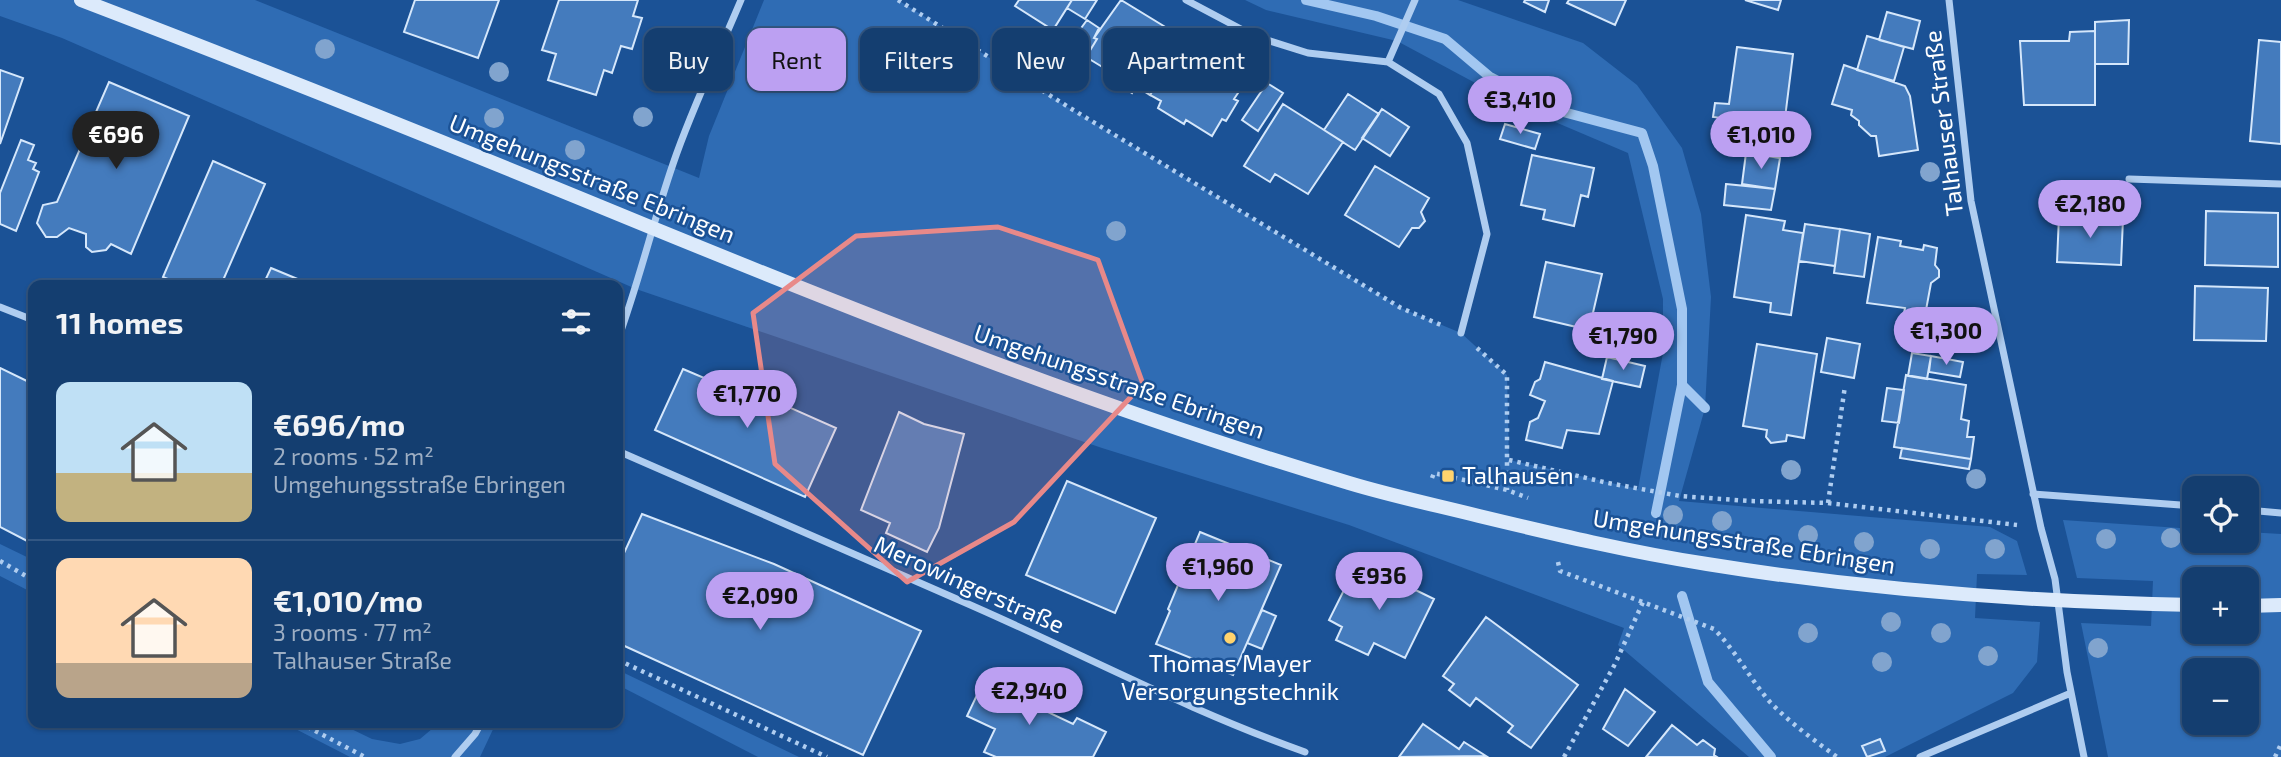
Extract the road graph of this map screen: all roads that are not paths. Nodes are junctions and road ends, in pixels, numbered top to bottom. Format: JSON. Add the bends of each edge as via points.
{"nodes":[{"id":1,"x":81,"y":0,"type":"edge"},
{"id":2,"x":741,"y":0,"type":"edge"},
{"id":3,"x":1186,"y":0,"type":"edge"},
{"id":4,"x":1415,"y":0,"type":"edge"},
{"id":5,"x":1949,"y":0,"type":"edge"},
{"id":6,"x":1388,"y":62,"type":"junction"},
{"id":7,"x":2129,"y":179,"type":"dead end"},
{"id":8,"x":2281,"y":184,"type":"edge"},
{"id":9,"x":654,"y":228,"type":"junction"},
{"id":10,"x":0,"y":306,"type":"edge"},
{"id":11,"x":28,"y":318,"type":"edge"},
{"id":12,"x":623,"y":325,"type":"edge"},
{"id":13,"x":1461,"y":333,"type":"road end"},
{"id":14,"x":623,"y":454,"type":"edge"},
{"id":15,"x":2033,"y":494,"type":"junction"},
{"id":16,"x":2182,"y":505,"type":"edge"},
{"id":17,"x":2259,"y":511,"type":"edge"},
{"id":18,"x":2281,"y":513,"type":"edge"},
{"id":19,"x":2182,"y":605,"type":"edge"},
{"id":20,"x":2281,"y":605,"type":"edge"},
{"id":21,"x":2259,"y":606,"type":"edge"},
{"id":22,"x":2071,"y":693,"type":"junction"},
{"id":23,"x":478,"y":728,"type":"edge"},
{"id":24,"x":1305,"y":752,"type":"dead end"},
{"id":25,"x":455,"y":757,"type":"edge"},
{"id":26,"x":1920,"y":757,"type":"edge"},
{"id":27,"x":2084,"y":757,"type":"edge"}],
"edges":[{"from":1,"to":9,"type":"street","name":"Umgehungsstraße Ebringen"},
{"from":2,"to":9,"type":"street","via":[[687,125]]},
{"from":3,"to":6,"type":"street","via":[[1254,36],[1308,53]]},
{"from":4,"to":6,"type":"street"},
{"from":5,"to":15,"type":"street","name":"Talhauser Straße","via":[[1971,201]]},
{"from":6,"to":13,"type":"street","via":[[1439,94],[1467,144],[1487,234]]},
{"from":7,"to":8,"type":"street"},
{"from":9,"to":12,"type":"street"},
{"from":9,"to":19,"type":"street","name":"Umgehungsstraße Ebringen","via":[[1122,411],[1351,484],[1553,534],[1681,559],[1840,582],[1976,596]]},
{"from":10,"to":11,"type":"street"},
{"from":14,"to":24,"type":"street","name":"Merowingerstraße","via":[[960,600],[1142,685]]},
{"from":15,"to":16,"type":"street"},
{"from":15,"to":22,"type":"street","name":"Talhauser Straße","via":[[2055,579]]},
{"from":17,"to":18,"type":"street"},
{"from":20,"to":21,"type":"street"},
{"from":22,"to":26,"type":"street"},
{"from":22,"to":27,"type":"street","name":"Talhauser Straße"},
{"from":23,"to":25,"type":"street"}]}
